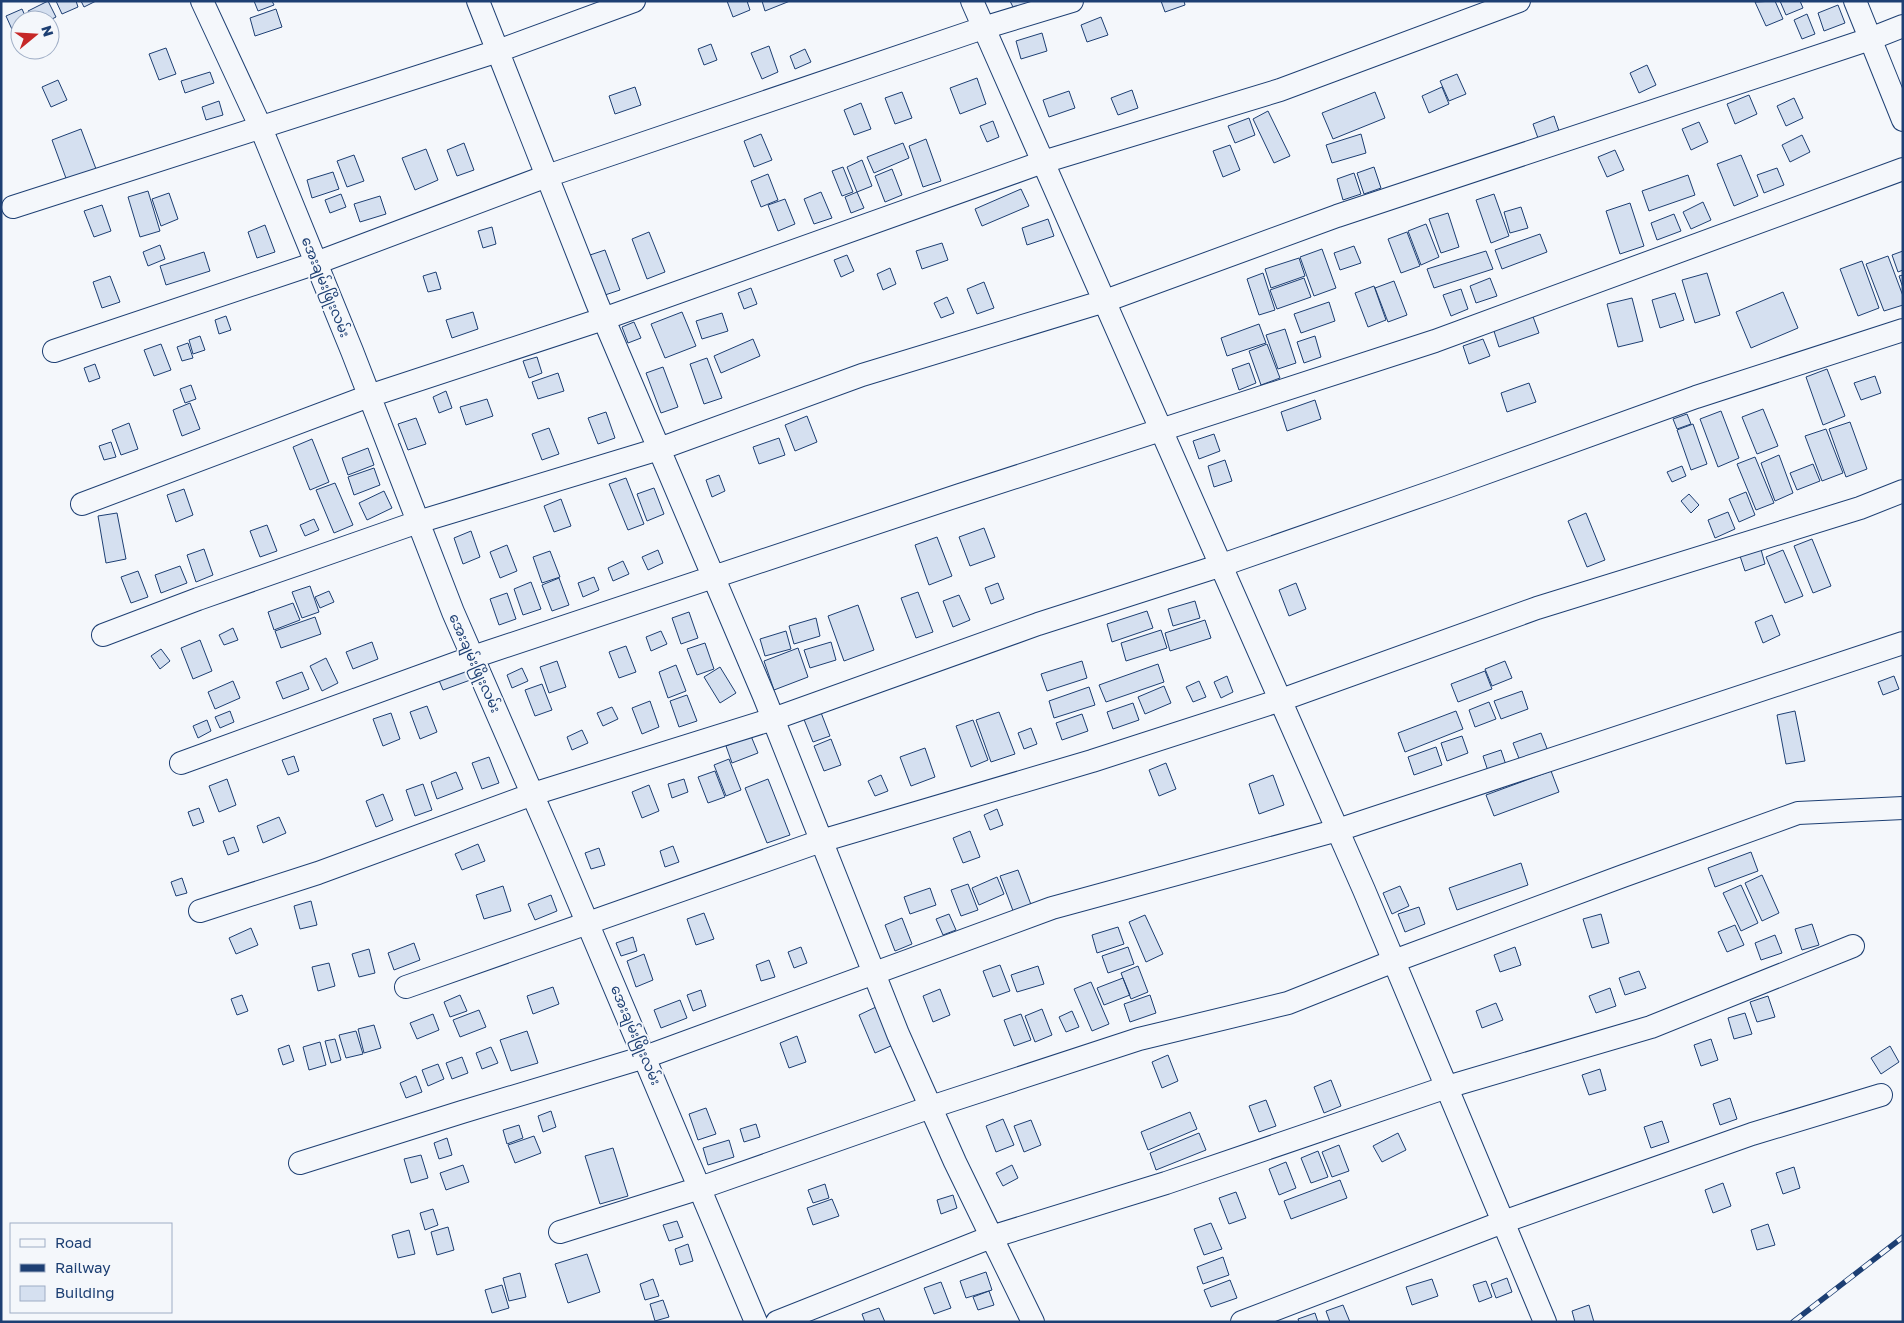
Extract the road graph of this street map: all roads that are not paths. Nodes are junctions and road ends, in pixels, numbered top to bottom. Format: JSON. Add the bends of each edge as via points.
{"nodes":[{"id":1,"x":202,"y":1,"type":"edge"},
{"id":2,"x":478,"y":1,"type":"edge"},
{"id":3,"x":634,"y":1,"type":"edge"},
{"id":4,"x":972,"y":1,"type":"edge"},
{"id":5,"x":1072,"y":1,"type":"edge"},
{"id":6,"x":1519,"y":1,"type":"edge"},
{"id":7,"x":1855,"y":1,"type":"edge"},
{"id":8,"x":1903,"y":26,"type":"edge"},
{"id":9,"x":983,"y":28,"type":"junction"},
{"id":10,"x":1870,"y":39,"type":"junction"},
{"id":11,"x":498,"y":51,"type":"junction"},
{"id":12,"x":1903,"y":120,"type":"edge"},
{"id":13,"x":261,"y":128,"type":"junction"},
{"id":14,"x":1043,"y":162,"type":"junction"},
{"id":15,"x":1903,"y":169,"type":"edge"},
{"id":16,"x":547,"y":176,"type":"junction"},
{"id":17,"x":13,"y":207,"type":"dead end"},
{"id":18,"x":316,"y":263,"type":"junction"},
{"id":19,"x":1105,"y":300,"type":"junction"},
{"id":20,"x":603,"y":319,"type":"junction"},
{"id":21,"x":1903,"y":330,"type":"edge"},
{"id":22,"x":54,"y":351,"type":"dead end"},
{"id":23,"x":369,"y":396,"type":"junction"},
{"id":24,"x":1162,"y":429,"type":"junction"},
{"id":25,"x":659,"y":449,"type":"junction"},
{"id":26,"x":1903,"y":491,"type":"edge"},
{"id":27,"x":82,"y":504,"type":"dead end"},
{"id":28,"x":418,"y":522,"type":"junction"},
{"id":29,"x":1222,"y":565,"type":"junction"},
{"id":30,"x":714,"y":578,"type":"junction"},
{"id":31,"x":103,"y":635,"type":"dead end"},
{"id":32,"x":1903,"y":643,"type":"edge"},
{"id":33,"x":473,"y":657,"type":"junction"},
{"id":34,"x":1281,"y":700,"type":"junction"},
{"id":35,"x":773,"y":719,"type":"junction"},
{"id":36,"x":181,"y":763,"type":"dead end"},
{"id":37,"x":533,"y":794,"type":"junction"},
{"id":38,"x":1903,"y":808,"type":"edge"},
{"id":39,"x":1338,"y":830,"type":"junction"},
{"id":40,"x":821,"y":841,"type":"junction"},
{"id":41,"x":200,"y":911,"type":"dead end"},
{"id":42,"x":588,"y":924,"type":"junction"},
{"id":43,"x":1853,"y":946,"type":"dead end"},
{"id":44,"x":1394,"y":961,"type":"junction"},
{"id":45,"x":874,"y":973,"type":"junction"},
{"id":46,"x":406,"y":987,"type":"dead end"},
{"id":47,"x":645,"y":1058,"type":"junction"},
{"id":48,"x":1447,"y":1087,"type":"junction"},
{"id":49,"x":1880,"y":1095,"type":"dead end"},
{"id":50,"x":931,"y":1107,"type":"junction"},
{"id":51,"x":300,"y":1164,"type":"dead end"},
{"id":52,"x":700,"y":1188,"type":"junction"},
{"id":53,"x":1503,"y":1222,"type":"junction"},
{"id":54,"x":560,"y":1232,"type":"dead end"},
{"id":55,"x":991,"y":1237,"type":"junction"},
{"id":56,"x":756,"y":1322,"type":"edge"},
{"id":57,"x":777,"y":1322,"type":"edge"},
{"id":58,"x":1033,"y":1322,"type":"edge"},
{"id":59,"x":1242,"y":1322,"type":"edge"},
{"id":60,"x":1545,"y":1322,"type":"edge"}],
"edges":[{"from":1,"to":13,"type":"street","name":"အေးချမ်းဖြိုးလမ်း"},
{"from":2,"to":11,"type":"street"},
{"from":3,"to":11,"type":"street"},
{"from":4,"to":9,"type":"street"},
{"from":5,"to":9,"type":"street"},
{"from":6,"to":14,"type":"street","via":[[1280,90]]},
{"from":7,"to":10,"type":"street"},
{"from":8,"to":10,"type":"street"},
{"from":9,"to":14,"type":"street"},
{"from":9,"to":16,"type":"street"},
{"from":10,"to":12,"type":"street"},
{"from":10,"to":19,"type":"street","via":[[1338,216]]},
{"from":11,"to":13,"type":"street"},
{"from":11,"to":16,"type":"street"},
{"from":13,"to":17,"type":"street"},
{"from":13,"to":18,"type":"street","name":"အေးချမ်းဖြိုးလမ်း"},
{"from":14,"to":19,"type":"street"},
{"from":14,"to":20,"type":"street"},
{"from":15,"to":24,"type":"street","via":[[1435,341]]},
{"from":16,"to":18,"type":"street"},
{"from":16,"to":20,"type":"street"},
{"from":18,"to":22,"type":"street"},
{"from":18,"to":23,"type":"street","name":"အေးချမ်းဖြိုးလမ်း"},
{"from":19,"to":24,"type":"street"},
{"from":19,"to":25,"type":"street","via":[[862,375]]},
{"from":20,"to":23,"type":"street"},
{"from":20,"to":25,"type":"street"},
{"from":21,"to":29,"type":"street","via":[[1696,397]]},
{"from":23,"to":27,"type":"street"},
{"from":23,"to":28,"type":"street","name":"အေးချမ်းဖြိုးလမ်း"},
{"from":24,"to":29,"type":"street"},
{"from":24,"to":30,"type":"street"},
{"from":25,"to":28,"type":"street"},
{"from":25,"to":30,"type":"street"},
{"from":26,"to":34,"type":"street","via":[[1860,508],[1537,608]]},
{"from":28,"to":31,"type":"street"},
{"from":28,"to":33,"type":"street","name":"အေးချမ်းဖြိုးလမ်း"},
{"from":29,"to":34,"type":"street"},
{"from":29,"to":35,"type":"street","via":[[1038,624]]},
{"from":30,"to":33,"type":"street"},
{"from":30,"to":35,"type":"street"},
{"from":32,"to":39,"type":"street"},
{"from":33,"to":36,"type":"street"},
{"from":33,"to":37,"type":"street","name":"အေးချမ်းဖြိုးလမ်း"},
{"from":34,"to":39,"type":"street"},
{"from":34,"to":40,"type":"street","via":[[1092,761]]},
{"from":35,"to":37,"type":"street"},
{"from":35,"to":40,"type":"street"},
{"from":37,"to":41,"type":"street","via":[[318,873]]},
{"from":37,"to":42,"type":"street","name":"အေးချမ်းဖြိုးလမ်း"},
{"from":38,"to":44,"type":"street","via":[[1798,813]]},
{"from":39,"to":44,"type":"street"},
{"from":39,"to":45,"type":"street","via":[[1052,908]]},
{"from":40,"to":42,"type":"street"},
{"from":40,"to":45,"type":"street"},
{"from":42,"to":46,"type":"street"},
{"from":42,"to":47,"type":"street","name":"အေးချမ်းဖြိုးလမ်း"},
{"from":43,"to":48,"type":"street","via":[[1651,1026]]},
{"from":44,"to":48,"type":"street"},
{"from":44,"to":50,"type":"street","via":[[1288,1003],[1139,1039]]},
{"from":45,"to":47,"type":"street"},
{"from":45,"to":50,"type":"street"},
{"from":47,"to":51,"type":"street"},
{"from":47,"to":52,"type":"street","name":"အေးချမ်းဖြိုးလမ်း"},
{"from":48,"to":53,"type":"street"},
{"from":48,"to":55,"type":"street"},
{"from":49,"to":53,"type":"street","via":[[1752,1134]]},
{"from":50,"to":52,"type":"street"},
{"from":50,"to":55,"type":"street"},
{"from":52,"to":54,"type":"street"},
{"from":52,"to":56,"type":"street","name":"အေးချမ်းဖြိုးလမ်း"},
{"from":53,"to":59,"type":"street"},
{"from":53,"to":60,"type":"street"},
{"from":55,"to":57,"type":"street"},
{"from":55,"to":58,"type":"street"}]}
